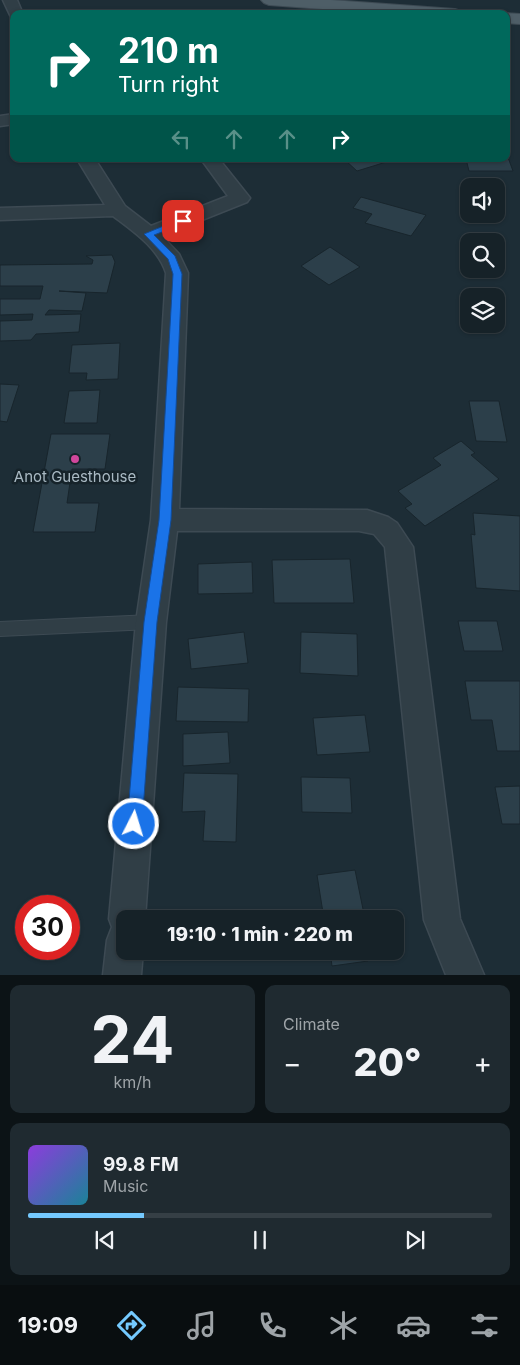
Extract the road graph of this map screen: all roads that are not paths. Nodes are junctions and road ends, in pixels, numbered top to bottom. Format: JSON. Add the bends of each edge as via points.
{"nodes":[{"id":1,"x":268,"y":0,"type":"edge"},
{"id":2,"x":402,"y":10,"type":"edge"},
{"id":3,"x":88,"y":162,"type":"edge"},
{"id":4,"x":212,"y":162,"type":"edge"},
{"id":5,"x":118,"y":210,"type":"junction"},
{"id":6,"x":0,"y":214,"type":"edge"},
{"id":7,"x":149,"y":234,"type":"junction"},
{"id":8,"x":165,"y":520,"type":"junction"},
{"id":9,"x":151,"y":622,"type":"junction"},
{"id":10,"x":0,"y":629,"type":"edge"},
{"id":11,"x":128,"y":910,"type":"edge"},
{"id":12,"x":123,"y":960,"type":"edge"},
{"id":13,"x":122,"y":975,"type":"edge"},
{"id":14,"x":465,"y":975,"type":"edge"}],
"edges":[{"from":1,"to":2,"type":"main road"},
{"from":3,"to":5,"type":"street"},
{"from":4,"to":7,"type":"street","via":[[240,198]]},
{"from":5,"to":6,"type":"street"},
{"from":5,"to":7,"type":"street"},
{"from":7,"to":8,"type":"street","via":[[172,258],[178,274]]},
{"from":8,"to":9,"type":"street"},
{"from":8,"to":14,"type":"street","via":[[359,520],[377,522],[392,534],[399,547],[442,920]]},
{"from":9,"to":10,"type":"lane"},
{"from":9,"to":11,"type":"street"},
{"from":12,"to":13,"type":"street"}]}
